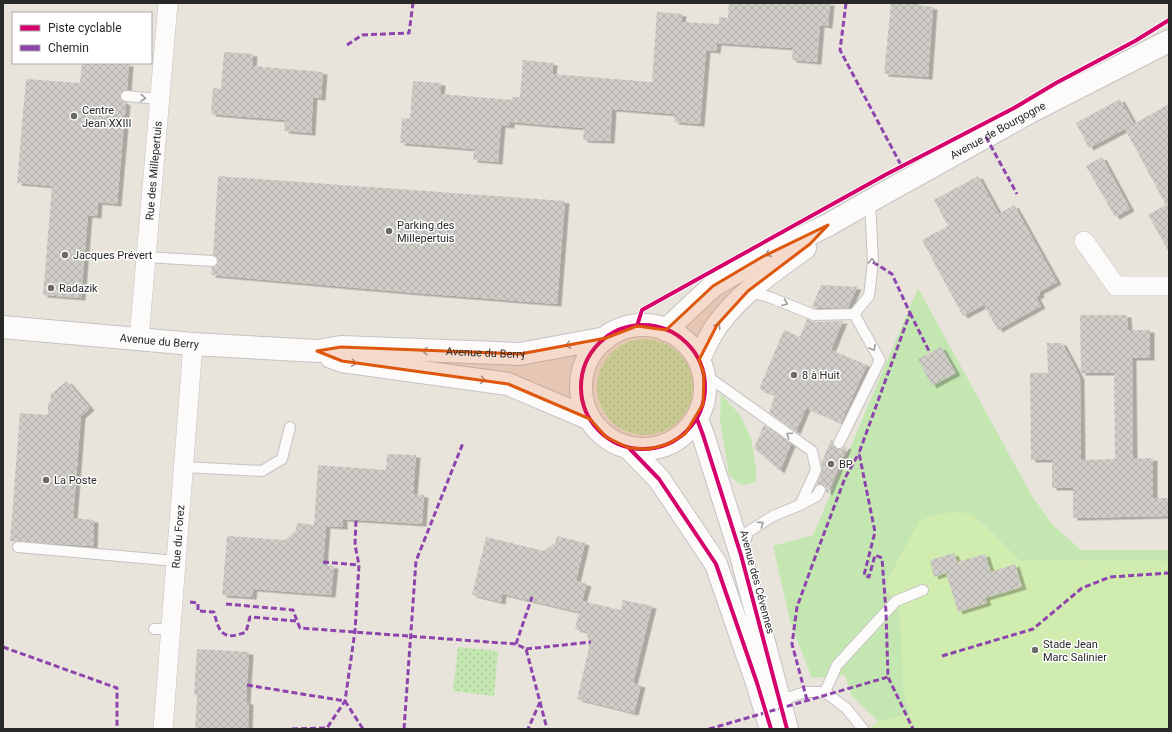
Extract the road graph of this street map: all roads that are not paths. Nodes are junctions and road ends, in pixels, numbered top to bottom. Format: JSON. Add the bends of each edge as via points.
{"nodes":[{"id":1,"x":168,"y":3,"type":"edge"},
{"id":2,"x":1169,"y":40,"type":"edge"},
{"id":3,"x":126,"y":96,"type":"dead end"},
{"id":4,"x":160,"y":99,"type":"junction"},
{"id":5,"x":870,"y":201,"type":"junction"},
{"id":6,"x":828,"y":225,"type":"junction"},
{"id":7,"x":1084,"y":241,"type":"dead end"},
{"id":8,"x":146,"y":257,"type":"junction"},
{"id":9,"x":212,"y":261,"type":"dead end"},
{"id":10,"x":1169,"y":286,"type":"edge"},
{"id":11,"x":748,"y":291,"type":"junction"},
{"id":12,"x":854,"y":314,"type":"junction"},
{"id":13,"x":3,"y":327,"type":"edge"},
{"id":14,"x":666,"y":330,"type":"junction"},
{"id":15,"x":606,"y":338,"type":"junction"},
{"id":16,"x":139,"y":339,"type":"junction"},
{"id":17,"x":193,"y":344,"type":"junction"},
{"id":18,"x":317,"y":351,"type":"junction"},
{"id":19,"x":701,"y":367,"type":"junction"},
{"id":20,"x":590,"y":419,"type":"junction"},
{"id":21,"x":697,"y":419,"type":"junction"},
{"id":22,"x":290,"y":427,"type":"dead end"},
{"id":23,"x":839,"y":443,"type":"dead end"},
{"id":24,"x":630,"y":448,"type":"junction"},
{"id":25,"x":184,"y":467,"type":"junction"},
{"id":26,"x":820,"y":490,"type":"dead end"},
{"id":27,"x":800,"y":505,"type":"junction"},
{"id":28,"x":18,"y":547,"type":"dead end"},
{"id":29,"x":741,"y":555,"type":"junction"},
{"id":30,"x":176,"y":561,"type":"junction"},
{"id":31,"x":923,"y":590,"type":"dead end"},
{"id":32,"x":825,"y":692,"type":"junction"},
{"id":33,"x":779,"y":701,"type":"junction"},
{"id":34,"x":163,"y":729,"type":"edge"},
{"id":35,"x":770,"y":729,"type":"edge"},
{"id":36,"x":787,"y":729,"type":"edge"},
{"id":37,"x":863,"y":729,"type":"edge"}],
"edges":[{"from":1,"to":4,"type":"street","name":"Rue des Millepertuis"},
{"from":2,"to":5,"type":"street","name":"Avenue de Bourgogne","via":[[1032,111]]},
{"from":3,"to":4,"type":"lane","one_way":true},
{"from":4,"to":8,"type":"street","name":"Rue des Millepertuis"},
{"from":5,"to":6,"type":"street","name":"Avenue de Bourgogne"},
{"from":12,"to":5,"type":"lane","one_way":true,"via":[[869,296],[873,262]]},
{"from":6,"to":11,"type":"street","name":"Avenue de Bourgogne","via":[[810,244]]},
{"from":6,"to":14,"type":"street","name":"Avenue de Bourgogne","one_way":true,"via":[[762,257],[713,286]]},
{"from":7,"to":10,"type":"street","via":[[1116,286]]},
{"from":8,"to":9,"type":"lane"},
{"from":8,"to":16,"type":"street","name":"Rue des Millepertuis"},
{"from":11,"to":12,"type":"lane","one_way":true,"via":[[814,315]]},
{"from":19,"to":11,"type":"street","name":"Avenue de Bourgogne","one_way":true,"via":[[717,325]]},
{"from":12,"to":23,"type":"lane","one_way":true,"via":[[880,360]]},
{"from":13,"to":16,"type":"street","name":"Avenue du Berry"},
{"from":14,"to":15,"type":"street","via":[[652,326],[637,326],[621,330]]},
{"from":14,"to":19,"type":"street","via":[[690,347]]},
{"from":15,"to":18,"type":"street","name":"Avenue du Berry","one_way":true,"via":[[520,354],[341,347]]},
{"from":15,"to":20,"type":"street","via":[[593,351],[585,367],[581,384],[583,402]]},
{"from":16,"to":17,"type":"street","name":"Avenue du Berry"},
{"from":17,"to":18,"type":"street","name":"Avenue du Berry"},
{"from":17,"to":25,"type":"street","name":"Rue du Forez"},
{"from":18,"to":20,"type":"street","name":"Avenue du Berry","one_way":true,"via":[[342,361],[508,384]]},
{"from":19,"to":21,"type":"street","via":[[706,389]]},
{"from":27,"to":19,"type":"lane","one_way":true,"via":[[816,470],[812,451]]},
{"from":20,"to":24,"type":"street","via":[[606,437]]},
{"from":21,"to":24,"type":"street","via":[[685,434],[668,444],[649,449]]},
{"from":21,"to":29,"type":"street","name":"Avenue des Cévennes"},
{"from":22,"to":25,"type":"lane","via":[[282,459],[262,471]]},
{"from":24,"to":35,"type":"street","via":[[659,479],[716,564]]},
{"from":25,"to":30,"type":"street","name":"Rue du Forez"},
{"from":26,"to":27,"type":"lane","via":[[817,496]]},
{"from":29,"to":27,"type":"lane","one_way":true,"via":[[748,532],[773,516]]},
{"from":28,"to":30,"type":"lane"},
{"from":29,"to":33,"type":"street","name":"Avenue des Cévennes"},
{"from":30,"to":34,"type":"street","name":"Rue du Forez","via":[[162,629]]},
{"from":31,"to":32,"type":"lane","via":[[896,601],[837,665]]},
{"from":32,"to":33,"type":"lane","via":[[805,692]]},
{"from":32,"to":37,"type":"lane","via":[[846,708]]},
{"from":33,"to":36,"type":"street","name":"Avenue des Cévennes"}]}
